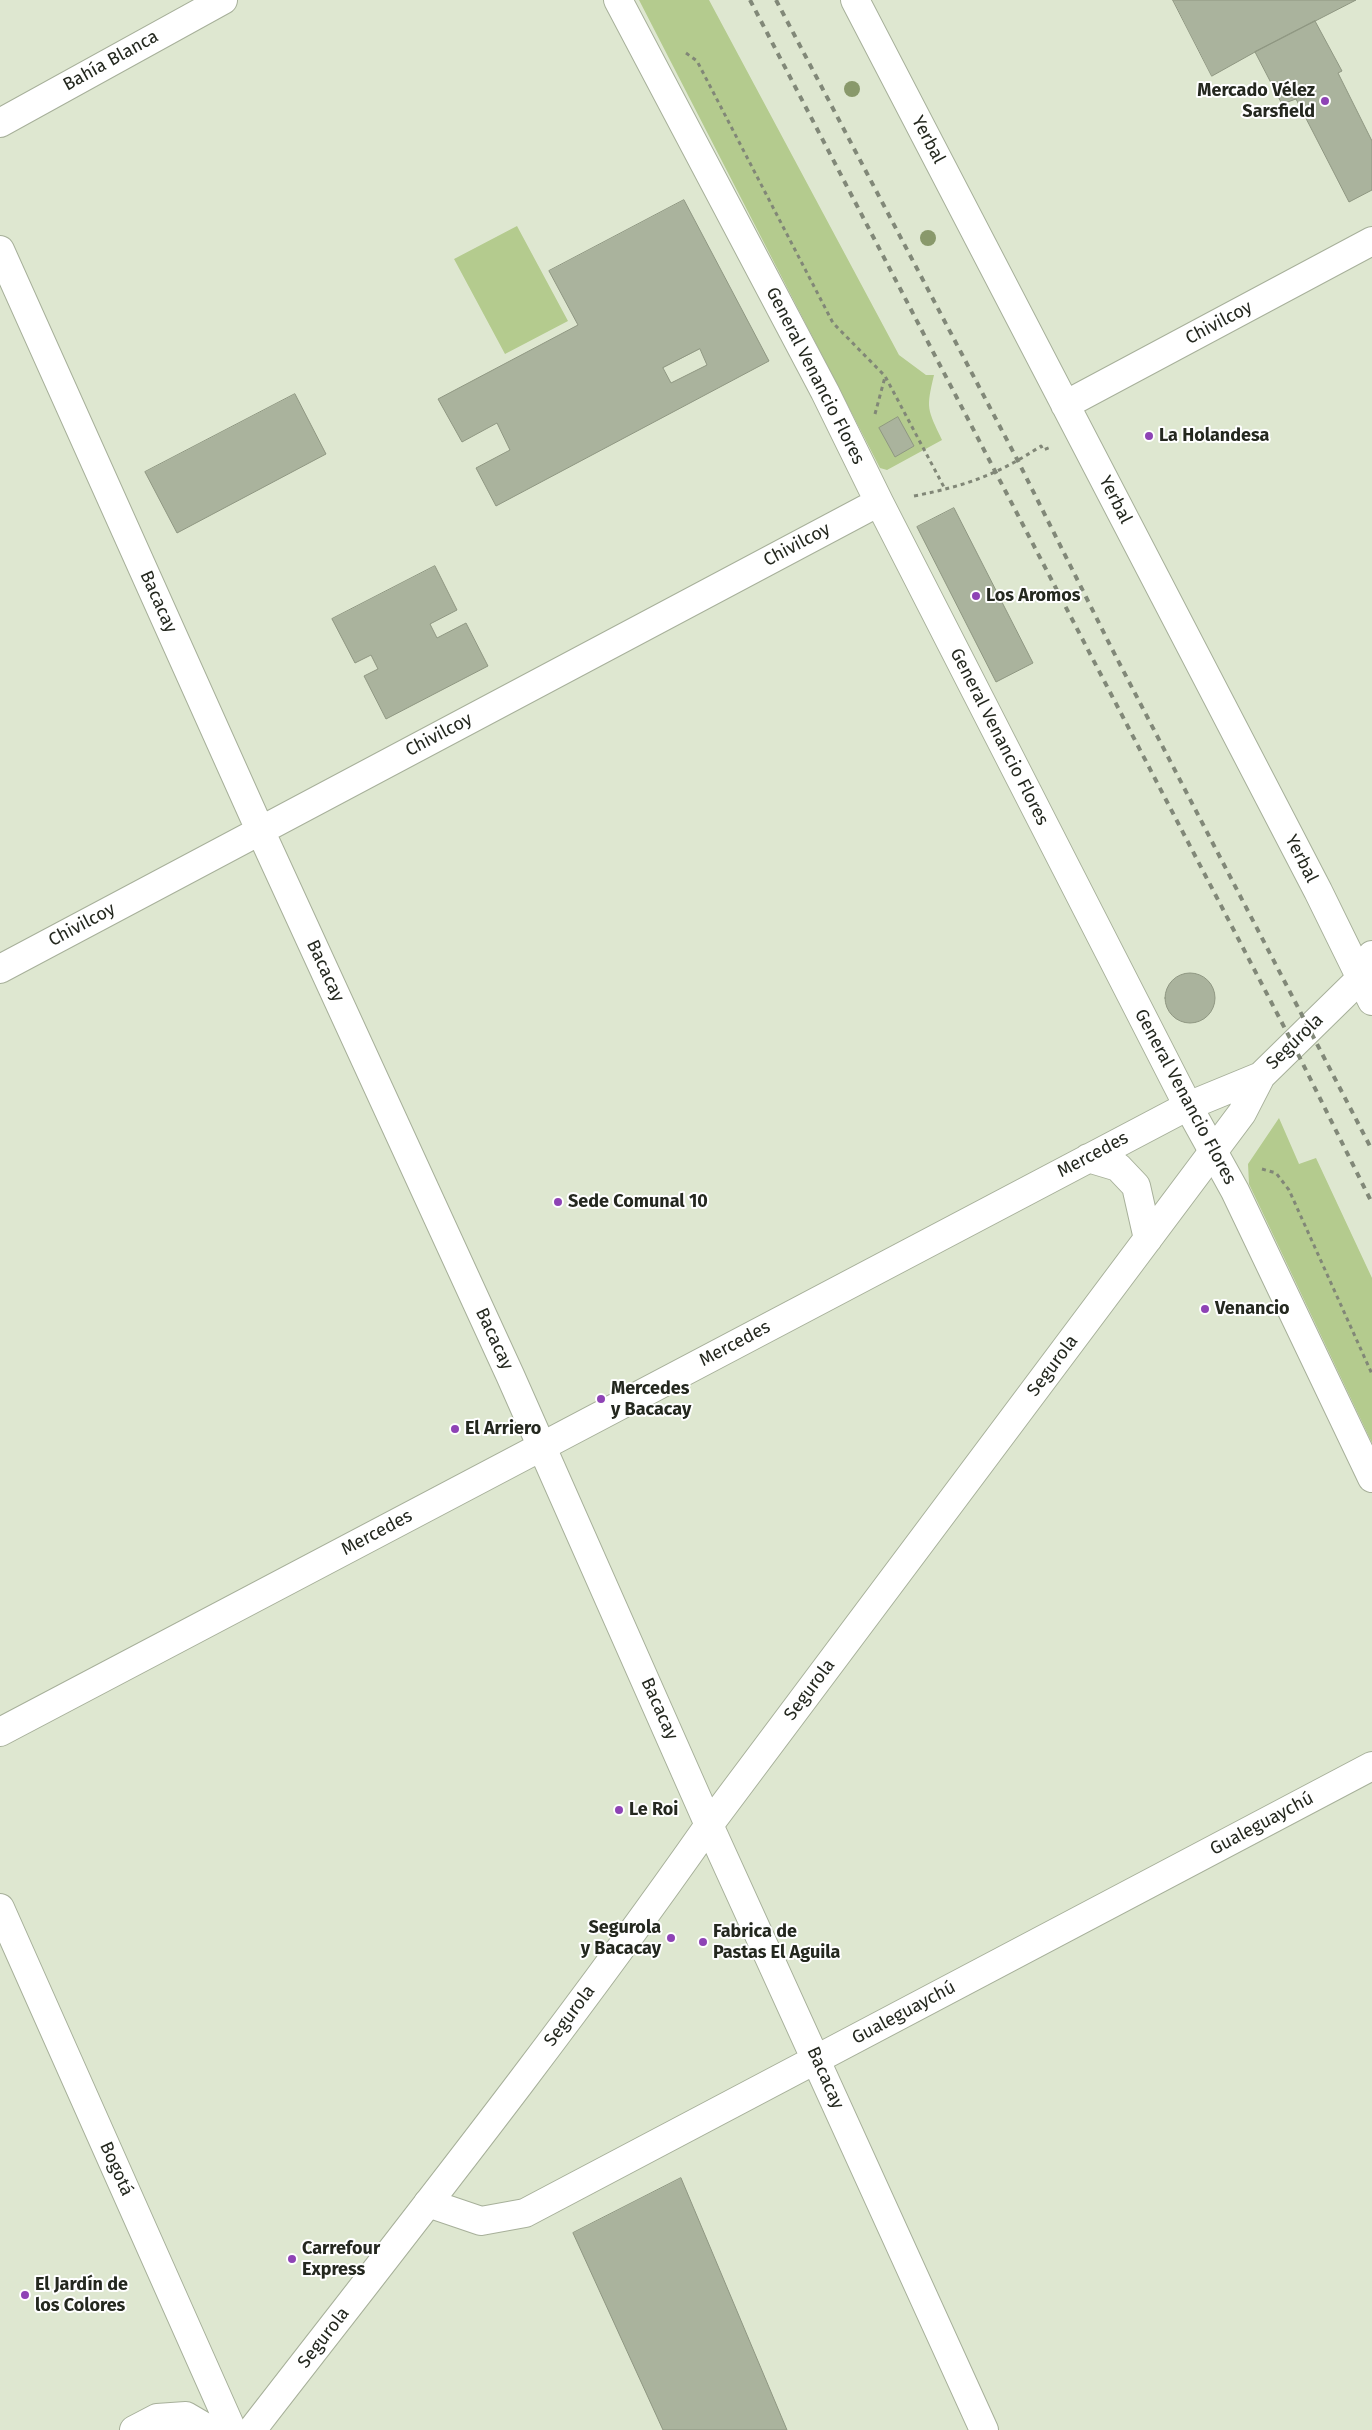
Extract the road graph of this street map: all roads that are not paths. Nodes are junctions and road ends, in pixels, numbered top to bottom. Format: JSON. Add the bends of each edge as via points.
{"nodes":[{"id":1,"x":223,"y":0,"type":"edge"},
{"id":2,"x":618,"y":0,"type":"edge"},
{"id":3,"x":854,"y":0,"type":"edge"},
{"id":4,"x":0,"y":122,"type":"edge"},
{"id":5,"x":1372,"y":241,"type":"edge"},
{"id":6,"x":0,"y":250,"type":"edge"},
{"id":7,"x":1066,"y":405,"type":"junction"},
{"id":8,"x":879,"y":502,"type":"junction"},
{"id":9,"x":260,"y":830,"type":"junction"},
{"id":10,"x":0,"y":969,"type":"edge"},
{"id":11,"x":1369,"y":978,"type":"edge"},
{"id":12,"x":1261,"y":1076,"type":"junction"},
{"id":13,"x":1188,"y":1106,"type":"junction"},
{"id":14,"x":1213,"y":1150,"type":"junction"},
{"id":15,"x":1088,"y":1158,"type":"junction"},
{"id":16,"x":1148,"y":1239,"type":"junction"},
{"id":17,"x":542,"y":1447,"type":"junction"},
{"id":18,"x":1372,"y":1478,"type":"edge"},
{"id":19,"x":0,"y":1732,"type":"edge"},
{"id":20,"x":1372,"y":1766,"type":"edge"},
{"id":21,"x":709,"y":1825,"type":"junction"},
{"id":22,"x":0,"y":1908,"type":"edge"},
{"id":23,"x":817,"y":2059,"type":"junction"},
{"id":24,"x":428,"y":2203,"type":"junction"},
{"id":25,"x":134,"y":2430,"type":"edge"},
{"id":26,"x":210,"y":2430,"type":"edge"},
{"id":27,"x":232,"y":2430,"type":"edge"},
{"id":28,"x":252,"y":2430,"type":"edge"},
{"id":29,"x":984,"y":2430,"type":"edge"}],
"edges":[{"from":1,"to":4,"type":"street","name":"Bahía Blanca"},
{"from":2,"to":8,"type":"street","name":"General Venancio Flores","via":[[825,392]]},
{"from":3,"to":7,"type":"street","name":"Yerbal"},
{"from":5,"to":7,"type":"street","name":"Chivilcoy"},
{"from":6,"to":9,"type":"street","name":"Bacacay"},
{"from":7,"to":11,"type":"street","name":"Yerbal","via":[[1318,891]]},
{"from":8,"to":9,"type":"street","name":"Chivilcoy"},
{"from":8,"to":13,"type":"street","name":"General Venancio Flores"},
{"from":9,"to":10,"type":"street","name":"Chivilcoy"},
{"from":9,"to":17,"type":"street","name":"Bacacay"},
{"from":11,"to":12,"type":"street","name":"Segurola"},
{"from":12,"to":13,"type":"street","name":"Mercedes"},
{"from":12,"to":14,"type":"street","name":"Segurola","via":[[1242,1113]]},
{"from":13,"to":14,"type":"street","name":"General Venancio Flores"},
{"from":13,"to":15,"type":"street","name":"Mercedes"},
{"from":14,"to":16,"type":"street","name":"Segurola"},
{"from":14,"to":18,"type":"street","name":"General Venancio Flores"},
{"from":15,"to":16,"type":"street","via":[[1118,1167],[1136,1186]]},
{"from":15,"to":17,"type":"street","name":"Mercedes"},
{"from":16,"to":21,"type":"street","name":"Segurola"},
{"from":17,"to":19,"type":"street","name":"Mercedes"},
{"from":17,"to":21,"type":"street","name":"Bacacay"},
{"from":20,"to":23,"type":"street","name":"Gualeguaychú"},
{"from":21,"to":23,"type":"street","name":"Bacacay"},
{"from":21,"to":24,"type":"street","name":"Segurola","via":[[647,1913]]},
{"from":22,"to":27,"type":"street","name":"Bogotá"},
{"from":23,"to":24,"type":"street","name":"Gualeguaychú","via":[[525,2213],[481,2221]]},
{"from":23,"to":29,"type":"street","name":"Bacacay"},
{"from":24,"to":28,"type":"street","name":"Segurola"},
{"from":25,"to":26,"type":"street","via":[[157,2418],[186,2416]]}]}
